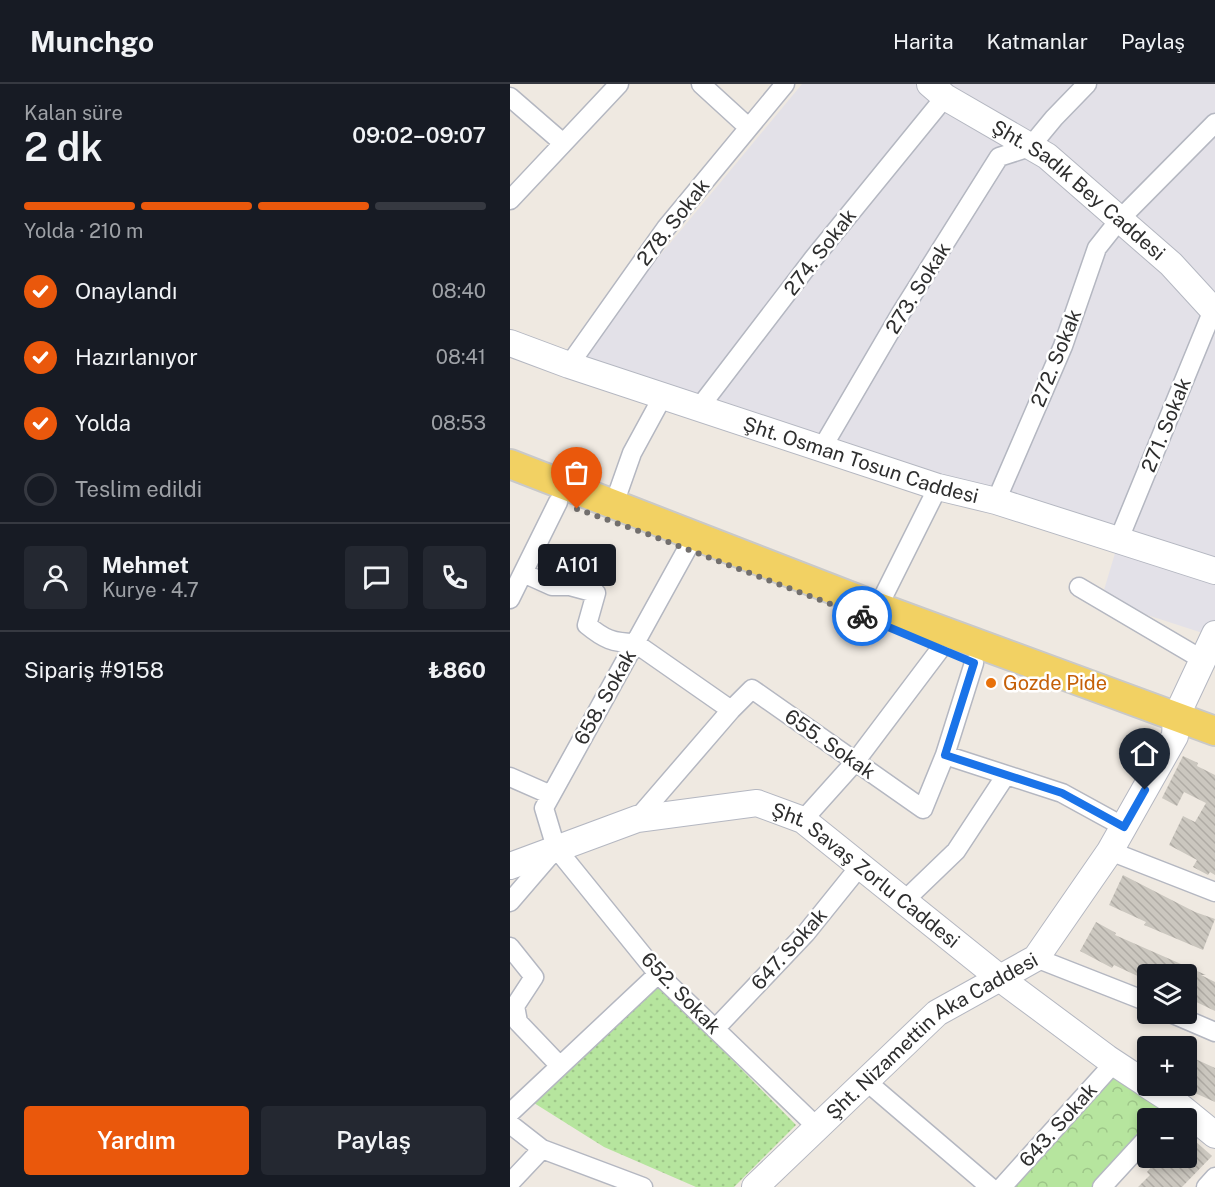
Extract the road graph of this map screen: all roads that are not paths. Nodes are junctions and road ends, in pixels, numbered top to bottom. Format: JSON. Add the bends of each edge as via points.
{"nodes":[{"id":1,"x":619,"y":84,"type":"edge"},
{"id":2,"x":701,"y":84,"type":"edge"},
{"id":3,"x":785,"y":84,"type":"edge"},
{"id":4,"x":1087,"y":84,"type":"edge"},
{"id":5,"x":937,"y":91,"type":"edge"},
{"id":6,"x":510,"y":97,"type":"edge"},
{"id":7,"x":1215,"y":123,"type":"edge"},
{"id":8,"x":748,"y":127,"type":"junction"},
{"id":9,"x":563,"y":143,"type":"junction"},
{"id":10,"x":1030,"y":147,"type":"junction"},
{"id":11,"x":510,"y":200,"type":"edge"},
{"id":12,"x":1120,"y":219,"type":"junction"},
{"id":13,"x":1214,"y":311,"type":"edge"},
{"id":14,"x":510,"y":343,"type":"edge"},
{"id":15,"x":568,"y":365,"type":"junction"},
{"id":16,"x":663,"y":396,"type":"junction"},
{"id":17,"x":699,"y":408,"type":"junction"},
{"id":18,"x":822,"y":448,"type":"junction"},
{"id":19,"x":510,"y":464,"type":"edge"},
{"id":20,"x":510,"y":485,"type":"edge"},
{"id":21,"x":938,"y":487,"type":"junction"},
{"id":22,"x":996,"y":501,"type":"junction"},
{"id":23,"x":558,"y":502,"type":"junction"},
{"id":24,"x":614,"y":504,"type":"junction"},
{"id":25,"x":1119,"y":539,"type":"junction"},
{"id":26,"x":687,"y":549,"type":"junction"},
{"id":27,"x":1215,"y":571,"type":"edge"},
{"id":28,"x":523,"y":573,"type":"junction"},
{"id":29,"x":1079,"y":587,"type":"dead end"},
{"id":30,"x":510,"y":599,"type":"edge"},
{"id":31,"x":878,"y":607,"type":"junction"},
{"id":32,"x":1215,"y":634,"type":"edge"},
{"id":33,"x":635,"y":643,"type":"junction"},
{"id":34,"x":941,"y":648,"type":"junction"},
{"id":35,"x":1203,"y":660,"type":"junction"},
{"id":36,"x":974,"y":663,"type":"junction"},
{"id":37,"x":732,"y":710,"type":"junction"},
{"id":38,"x":1176,"y":726,"type":"junction"},
{"id":39,"x":1215,"y":730,"type":"edge"},
{"id":40,"x":1215,"y":750,"type":"edge"},
{"id":41,"x":945,"y":755,"type":"junction"},
{"id":42,"x":855,"y":762,"type":"junction"},
{"id":43,"x":1006,"y":775,"type":"junction"},
{"id":44,"x":510,"y":777,"type":"edge"},
{"id":45,"x":551,"y":795,"type":"junction"},
{"id":46,"x":637,"y":819,"type":"junction"},
{"id":47,"x":803,"y":820,"type":"junction"},
{"id":48,"x":1124,"y":827,"type":"junction"},
{"id":49,"x":556,"y":848,"type":"junction"},
{"id":50,"x":1110,"y":852,"type":"junction"},
{"id":51,"x":510,"y":866,"type":"edge"},
{"id":52,"x":860,"y":866,"type":"junction"},
{"id":53,"x":1215,"y":892,"type":"edge"},
{"id":54,"x":903,"y":902,"type":"junction"},
{"id":55,"x":510,"y":903,"type":"edge"},
{"id":56,"x":510,"y":947,"type":"edge"},
{"id":57,"x":1036,"y":958,"type":"junction"},
{"id":58,"x":658,"y":974,"type":"junction"},
{"id":59,"x":1001,"y":979,"type":"junction"},
{"id":60,"x":1137,"y":998,"type":"edge"},
{"id":61,"x":1196,"y":1024,"type":"edge"},
{"id":62,"x":716,"y":1029,"type":"junction"},
{"id":63,"x":1215,"y":1032,"type":"edge"},
{"id":64,"x":1114,"y":1063,"type":"junction"},
{"id":65,"x":560,"y":1066,"type":"junction"},
{"id":66,"x":1137,"y":1078,"type":"edge"},
{"id":67,"x":866,"y":1081,"type":"junction"},
{"id":68,"x":1157,"y":1096,"type":"edge"},
{"id":69,"x":1167,"y":1108,"type":"edge"},
{"id":70,"x":510,"y":1113,"type":"edge"},
{"id":71,"x":510,"y":1124,"type":"edge"},
{"id":72,"x":1197,"y":1126,"type":"edge"},
{"id":73,"x":817,"y":1127,"type":"junction"},
{"id":74,"x":1215,"y":1135,"type":"edge"},
{"id":75,"x":542,"y":1149,"type":"junction"},
{"id":76,"x":1137,"y":1149,"type":"edge"},
{"id":77,"x":1215,"y":1177,"type":"edge"},
{"id":78,"x":510,"y":1183,"type":"edge"},
{"id":79,"x":643,"y":1187,"type":"edge"},
{"id":80,"x":755,"y":1187,"type":"edge"},
{"id":81,"x":990,"y":1187,"type":"edge"},
{"id":82,"x":1002,"y":1187,"type":"edge"},
{"id":83,"x":1102,"y":1187,"type":"edge"},
{"id":84,"x":1206,"y":1187,"type":"edge"}],
"edges":[{"from":1,"to":9,"type":"street"},
{"from":2,"to":8,"type":"street"},
{"from":3,"to":8,"type":"street","name":"278. Sokak"},
{"from":4,"to":10,"type":"street"},
{"from":5,"to":10,"type":"street","name":"Şht. Sadık Bey Caddesi"},
{"from":5,"to":17,"type":"street","name":"274. Sokak"},
{"from":6,"to":9,"type":"street"},
{"from":7,"to":12,"type":"street","name":"272. Sokak"},
{"from":8,"to":15,"type":"street","name":"278. Sokak","via":[[666,228]]},
{"from":9,"to":11,"type":"street"},
{"from":10,"to":12,"type":"street","name":"Şht. Sadık Bey Caddesi","via":[[1047,156]]},
{"from":10,"to":18,"type":"street","name":"273. Sokak","via":[[999,157]]},
{"from":12,"to":13,"type":"street","name":"Şht. Sadık Bey Caddesi","via":[[1172,264]]},
{"from":12,"to":22,"type":"street","name":"272. Sokak","via":[[1096,248],[1063,346]]},
{"from":13,"to":25,"type":"street","name":"271. Sokak"},
{"from":14,"to":15,"type":"street","name":"Şht. Osman Tosun Caddesi"},
{"from":15,"to":16,"type":"street","name":"Şht. Osman Tosun Caddesi"},
{"from":16,"to":17,"type":"street","name":"Şht. Osman Tosun Caddesi"},
{"from":16,"to":24,"type":"street","via":[[632,453]]},
{"from":17,"to":18,"type":"street","name":"Şht. Osman Tosun Caddesi"},
{"from":18,"to":21,"type":"street","name":"Şht. Osman Tosun Caddesi"},
{"from":19,"to":24,"type":"main road"},
{"from":20,"to":23,"type":"main road"},
{"from":21,"to":22,"type":"street","name":"Şht. Osman Tosun Caddesi"},
{"from":21,"to":31,"type":"street"},
{"from":22,"to":25,"type":"street","name":"Şht. Osman Tosun Caddesi"},
{"from":23,"to":26,"type":"main road"},
{"from":23,"to":28,"type":"street"},
{"from":24,"to":31,"type":"main road"},
{"from":25,"to":27,"type":"street","name":"Şht. Osman Tosun Caddesi"},
{"from":26,"to":33,"type":"street","name":"658. Sokak"},
{"from":26,"to":34,"type":"main road"},
{"from":28,"to":30,"type":"street"},
{"from":28,"to":33,"type":"street","via":[[552,586],[596,593],[587,625],[615,643]]},
{"from":29,"to":35,"type":"street"},
{"from":31,"to":38,"type":"main road"},
{"from":32,"to":35,"type":"street","name":"Şht. Nizamettin Aka Caddesi"},
{"from":33,"to":37,"type":"street"},
{"from":33,"to":45,"type":"street","name":"658. Sokak"},
{"from":34,"to":36,"type":"main road"},
{"from":34,"to":42,"type":"street"},
{"from":35,"to":38,"type":"street","name":"Şht. Nizamettin Aka Caddesi"},
{"from":36,"to":38,"type":"main road"},
{"from":36,"to":41,"type":"street","name":"655. Sokak"},
{"from":37,"to":42,"type":"street","name":"655. Sokak","via":[[752,689]]},
{"from":37,"to":46,"type":"street","name":"655. Sokak"},
{"from":38,"to":39,"type":"main road"},
{"from":38,"to":40,"type":"main road"},
{"from":38,"to":48,"type":"street","name":"Şht. Nizamettin Aka Caddesi"},
{"from":41,"to":42,"type":"street","name":"655. Sokak","via":[[922,809]]},
{"from":41,"to":43,"type":"street"},
{"from":42,"to":47,"type":"street"},
{"from":43,"to":48,"type":"street","via":[[1062,793]]},
{"from":43,"to":54,"type":"street","via":[[956,851]]},
{"from":44,"to":45,"type":"street"},
{"from":45,"to":49,"type":"street","name":"658. Sokak","via":[[544,808]]},
{"from":46,"to":47,"type":"street","name":"Şht. Savaş Zorlu Caddesi","via":[[757,803]]},
{"from":46,"to":49,"type":"street","name":"Şht. Savaş Zorlu Caddesi"},
{"from":47,"to":52,"type":"street","name":"Şht. Savaş Zorlu Caddesi"},
{"from":48,"to":50,"type":"street","name":"Şht. Nizamettin Aka Caddesi"},
{"from":49,"to":51,"type":"street","name":"Şht. Savaş Zorlu Caddesi"},
{"from":49,"to":55,"type":"street"},
{"from":49,"to":58,"type":"street","name":"652. Sokak"},
{"from":50,"to":53,"type":"street"},
{"from":50,"to":57,"type":"street","name":"Şht. Nizamettin Aka Caddesi"},
{"from":52,"to":54,"type":"street","name":"Şht. Savaş Zorlu Caddesi"},
{"from":52,"to":62,"type":"street","name":"647. Sokak","via":[[806,933]]},
{"from":54,"to":59,"type":"street","name":"Şht. Savaş Zorlu Caddesi"},
{"from":56,"to":65,"type":"street","via":[[534,977],[515,1006],[518,1022]]},
{"from":57,"to":59,"type":"street","name":"Şht. Nizamettin Aka Caddesi"},
{"from":57,"to":60,"type":"street"},
{"from":58,"to":62,"type":"street","name":"652. Sokak"},
{"from":58,"to":65,"type":"street"},
{"from":59,"to":64,"type":"street","name":"Şht. Savaş Zorlu Caddesi"},
{"from":59,"to":67,"type":"street","name":"Şht. Nizamettin Aka Caddesi","via":[[937,1013]]},
{"from":61,"to":63,"type":"street"},
{"from":62,"to":73,"type":"street","name":"652. Sokak"},
{"from":64,"to":66,"type":"street","name":"Şht. Savaş Zorlu Caddesi"},
{"from":64,"to":82,"type":"street","name":"643. Sokak"},
{"from":65,"to":70,"type":"street"},
{"from":67,"to":73,"type":"street","name":"Şht. Nizamettin Aka Caddesi"},
{"from":67,"to":81,"type":"street"},
{"from":68,"to":69,"type":"street","name":"Şht. Savaş Zorlu Caddesi"},
{"from":71,"to":75,"type":"street"},
{"from":72,"to":74,"type":"street","name":"Şht. Savaş Zorlu Caddesi"},
{"from":73,"to":80,"type":"street","name":"Şht. Nizamettin Aka Caddesi"},
{"from":75,"to":78,"type":"street"},
{"from":75,"to":79,"type":"street"},
{"from":76,"to":83,"type":"street"},
{"from":77,"to":84,"type":"street"}]}
